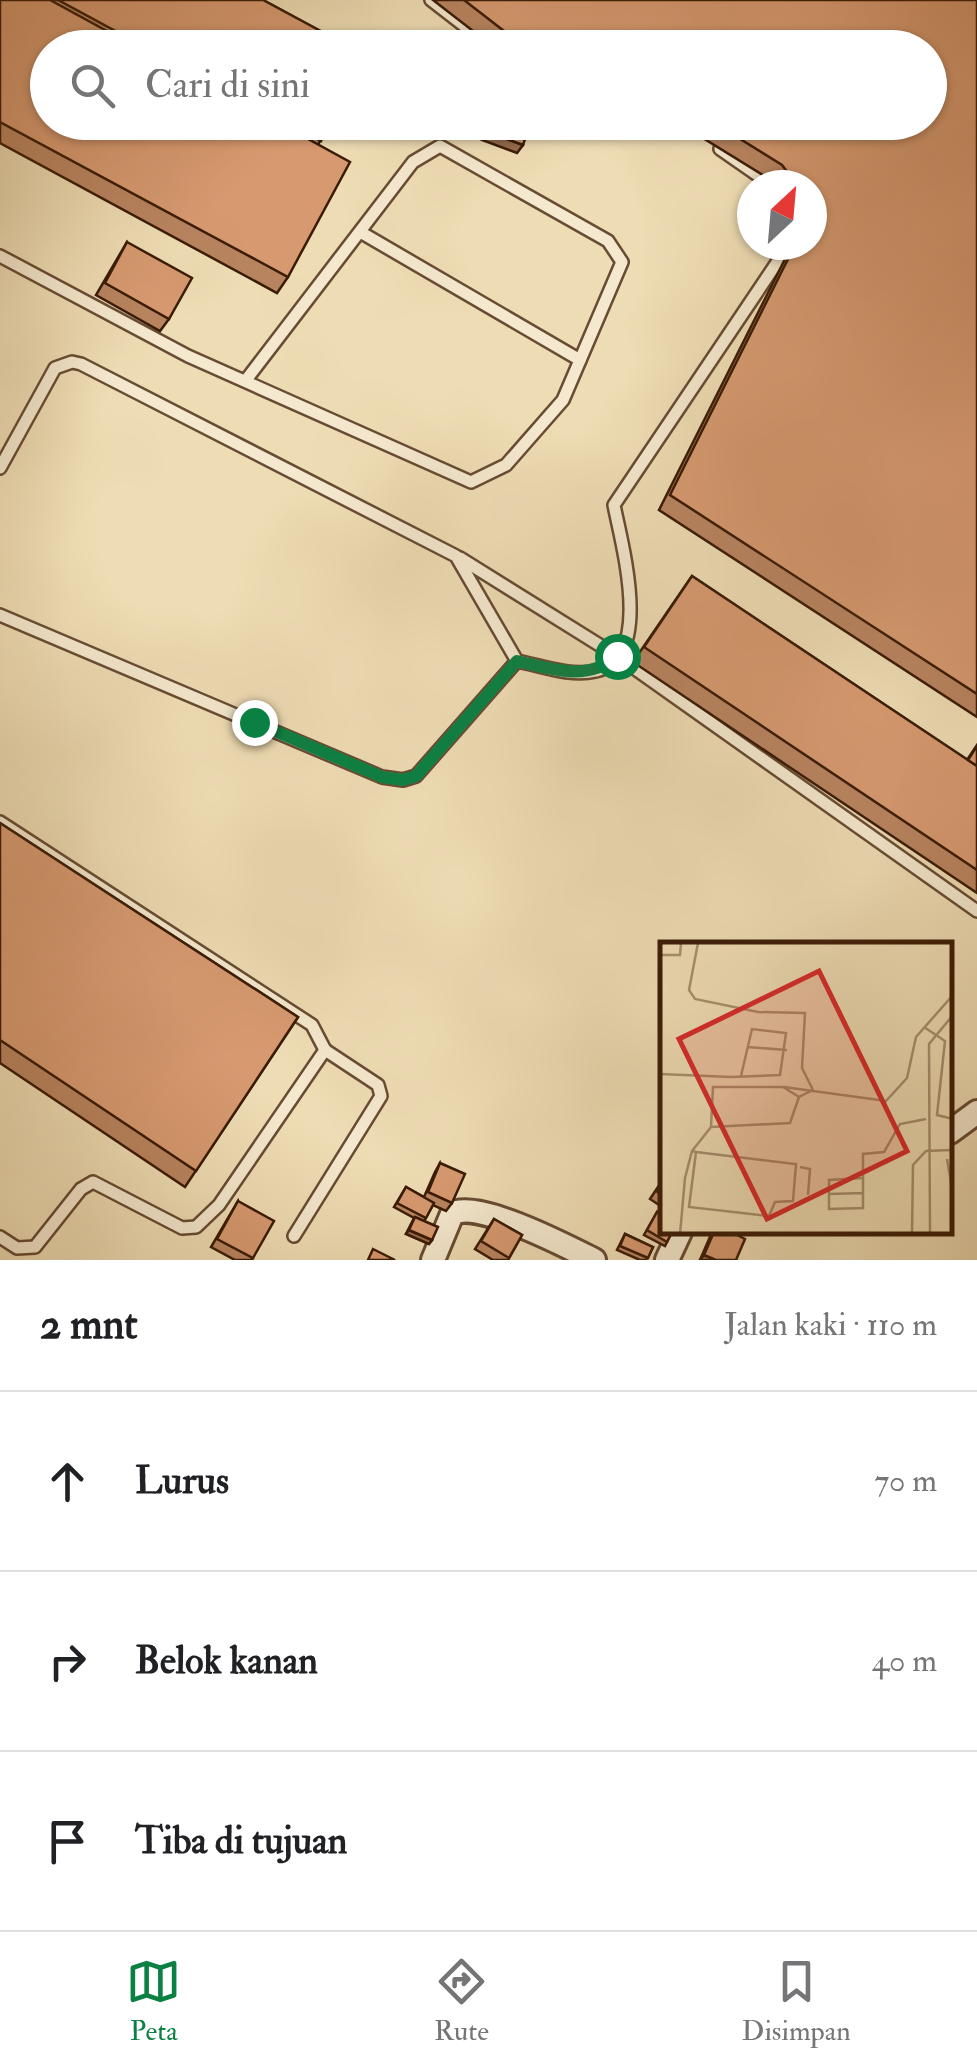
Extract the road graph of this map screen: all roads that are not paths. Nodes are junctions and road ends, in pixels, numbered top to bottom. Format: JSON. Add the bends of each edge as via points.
{"nodes":[{"id":1,"x":431,"y":0,"type":"edge"},
{"id":2,"x":470,"y":30,"type":"edge"},
{"id":3,"x":710,"y":142,"type":"edge"},
{"id":4,"x":750,"y":170,"type":"edge"},
{"id":5,"x":362,"y":233,"type":"junction"},
{"id":6,"x":0,"y":256,"type":"edge"},
{"id":7,"x":779,"y":260,"type":"edge"},
{"id":8,"x":580,"y":360,"type":"junction"},
{"id":9,"x":246,"y":380,"type":"junction"},
{"id":10,"x":0,"y":468,"type":"edge"},
{"id":11,"x":456,"y":556,"type":"junction"},
{"id":12,"x":0,"y":614,"type":"edge"},
{"id":13,"x":617,"y":656,"type":"junction"},
{"id":14,"x":517,"y":661,"type":"junction"},
{"id":15,"x":0,"y":822,"type":"edge"},
{"id":16,"x":977,"y":910,"type":"edge"},
{"id":17,"x":325,"y":1050,"type":"junction"},
{"id":18,"x":977,"y":1112,"type":"edge"},
{"id":19,"x":952,"y":1131,"type":"edge"},
{"id":20,"x":679,"y":1235,"type":"edge"},
{"id":21,"x":294,"y":1236,"type":"dead end"},
{"id":22,"x":0,"y":1237,"type":"edge"},
{"id":23,"x":434,"y":1260,"type":"edge"},
{"id":24,"x":594,"y":1260,"type":"edge"},
{"id":25,"x":667,"y":1260,"type":"edge"}],
"edges":[{"from":1,"to":2,"type":"lane"},
{"from":3,"to":4,"type":"lane"},
{"from":5,"to":8,"type":"lane"},
{"from":5,"to":8,"type":"lane","via":[[413,162],[430,149],[453,150],[488,170],[618,252],[620,275]]},
{"from":5,"to":9,"type":"lane"},
{"from":6,"to":9,"type":"lane"},
{"from":7,"to":13,"type":"lane","via":[[614,505],[633,609]]},
{"from":8,"to":9,"type":"lane","via":[[563,400],[506,465],[470,482]]},
{"from":10,"to":11,"type":"lane","via":[[55,368],[72,362]]},
{"from":11,"to":13,"type":"lane"},
{"from":11,"to":14,"type":"lane"},
{"from":12,"to":14,"type":"lane","via":[[394,779],[416,776]]},
{"from":13,"to":14,"type":"lane","via":[[595,672]]},
{"from":13,"to":16,"type":"lane"},
{"from":15,"to":17,"type":"lane","via":[[312,1025]]},
{"from":17,"to":21,"type":"lane","via":[[378,1085],[382,1096]]},
{"from":17,"to":22,"type":"lane","via":[[196,1227],[182,1228],[93,1182],[35,1247],[17,1248]]},
{"from":18,"to":19,"type":"street"},
{"from":20,"to":25,"type":"street"},
{"from":23,"to":24,"type":"street","via":[[452,1214],[467,1209]]}]}
